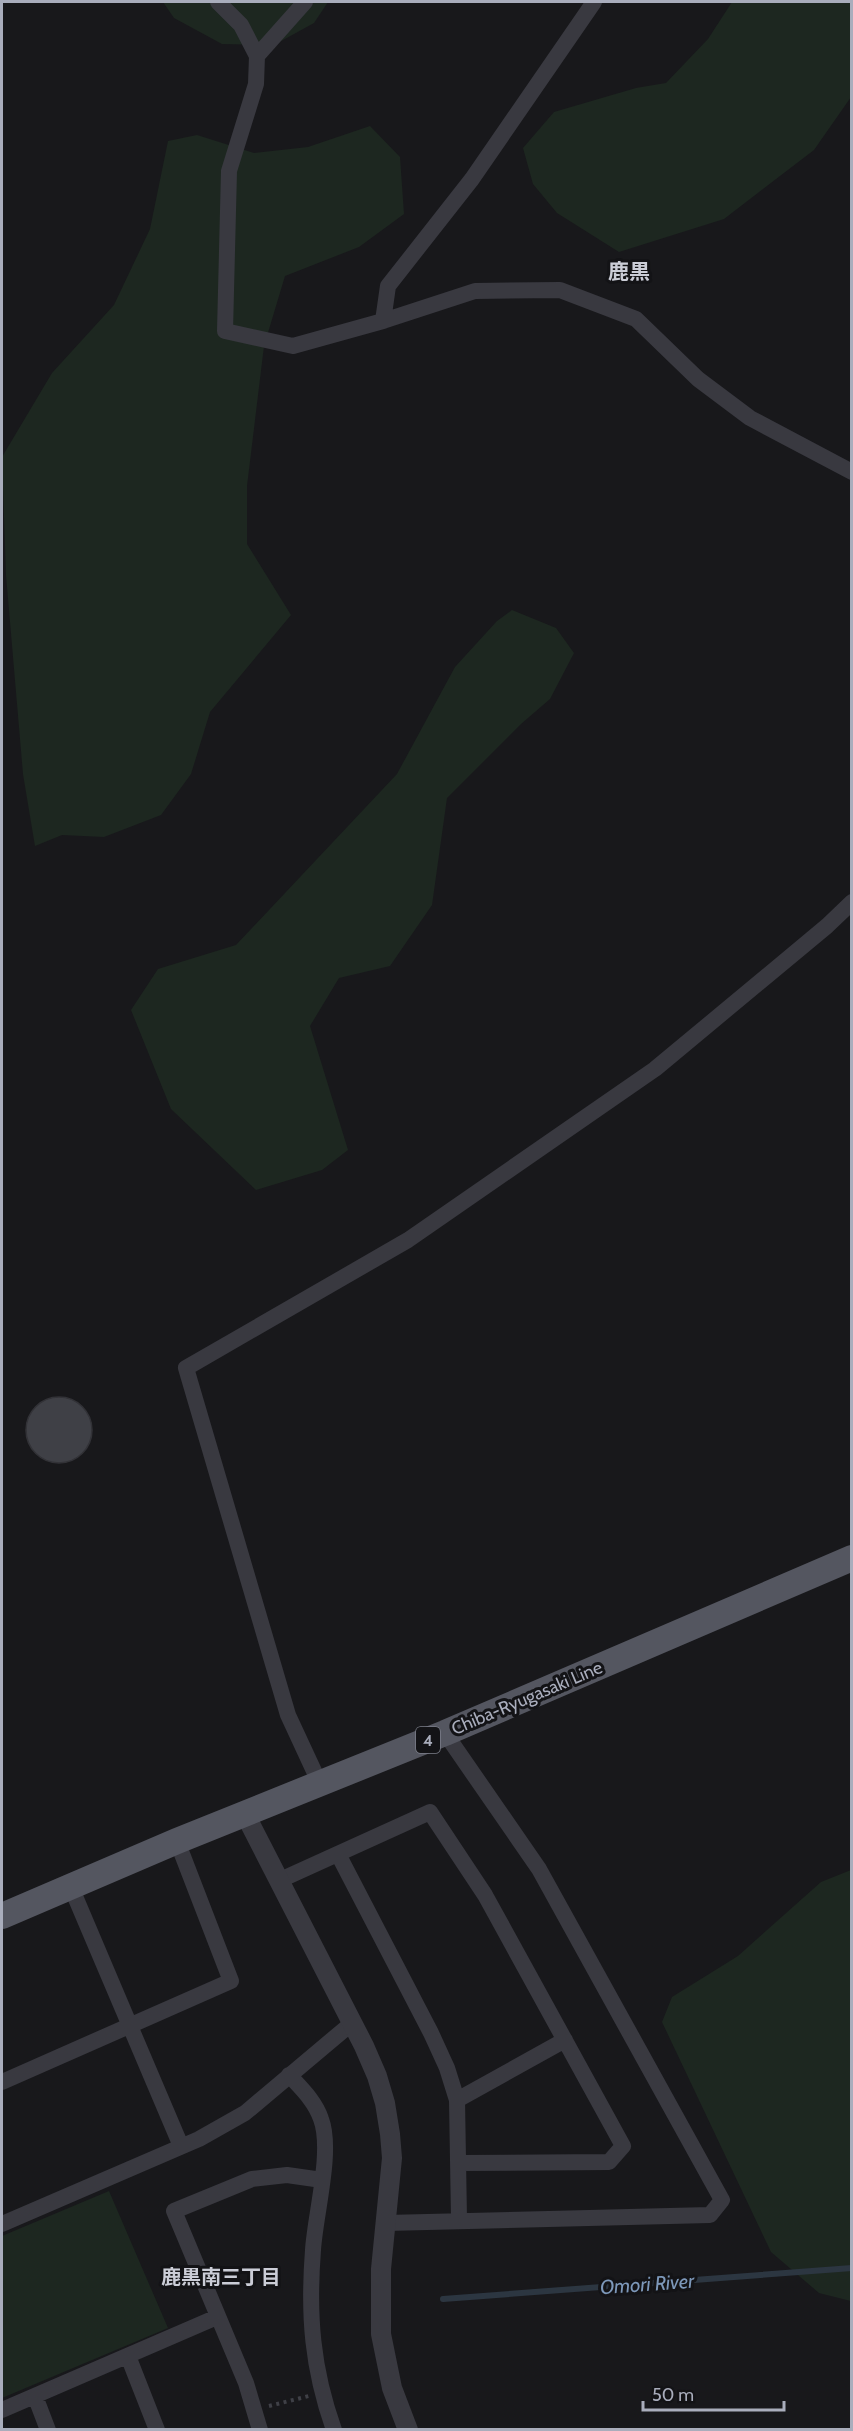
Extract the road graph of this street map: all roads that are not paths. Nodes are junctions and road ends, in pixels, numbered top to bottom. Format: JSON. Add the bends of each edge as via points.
{"nodes":[{"id":1,"x":218,"y":2,"type":"edge"},
{"id":2,"x":305,"y":2,"type":"edge"},
{"id":3,"x":594,"y":2,"type":"edge"},
{"id":4,"x":256,"y":56,"type":"junction"},
{"id":5,"x":383,"y":321,"type":"junction"},
{"id":6,"x":852,"y":472,"type":"edge"},
{"id":7,"x":852,"y":902,"type":"edge"},
{"id":8,"x":852,"y":1558,"type":"edge"},
{"id":9,"x":445,"y":1733,"type":"junction"},
{"id":10,"x":320,"y":1784,"type":"junction"},
{"id":11,"x":245,"y":1814,"type":"junction"},
{"id":12,"x":177,"y":1841,"type":"junction"},
{"id":13,"x":338,"y":1854,"type":"junction"},
{"id":14,"x":278,"y":1881,"type":"junction"},
{"id":15,"x":71,"y":1887,"type":"junction"},
{"id":16,"x":2,"y":1917,"type":"edge"},
{"id":17,"x":352,"y":2023,"type":"junction"},
{"id":18,"x":130,"y":2026,"type":"junction"},
{"id":19,"x":565,"y":2040,"type":"junction"},
{"id":20,"x":289,"y":2075,"type":"junction"},
{"id":21,"x":2,"y":2082,"type":"edge"},
{"id":22,"x":457,"y":2100,"type":"junction"},
{"id":23,"x":181,"y":2146,"type":"junction"},
{"id":24,"x":458,"y":2163,"type":"junction"},
{"id":25,"x":322,"y":2180,"type":"junction"},
{"id":26,"x":459,"y":2219,"type":"junction"},
{"id":27,"x":386,"y":2223,"type":"junction"},
{"id":28,"x":2,"y":2224,"type":"edge"},
{"id":29,"x":218,"y":2317,"type":"junction"},
{"id":30,"x":128,"y":2356,"type":"junction"},
{"id":31,"x":35,"y":2396,"type":"junction"},
{"id":32,"x":2,"y":2410,"type":"edge"},
{"id":33,"x":48,"y":2430,"type":"edge"},
{"id":34,"x":157,"y":2430,"type":"edge"},
{"id":35,"x":260,"y":2430,"type":"edge"},
{"id":36,"x":334,"y":2430,"type":"edge"},
{"id":37,"x":408,"y":2430,"type":"edge"}],
"edges":[{"from":1,"to":4,"type":"street","via":[[241,25]]},
{"from":2,"to":4,"type":"street"},
{"from":3,"to":5,"type":"street","via":[[472,179],[388,286]]},
{"from":4,"to":5,"type":"street","via":[[256,84],[229,171],[225,331],[293,346]]},
{"from":5,"to":6,"type":"street","via":[[475,291],[560,290],[636,319],[698,380],[750,418]]},
{"from":7,"to":10,"type":"street","via":[[655,1069],[408,1240],[186,1368],[288,1715]]},
{"from":8,"to":9,"type":"main road","name":"Chiba-Ryugasaki Line","number":"4"},
{"from":9,"to":10,"type":"main road","name":"Chiba-Ryugasaki Line","number":"4"},
{"from":9,"to":26,"type":"street","via":[[539,1869],[723,2200],[711,2215]]},
{"from":10,"to":11,"type":"main road","name":"Chiba-Ryugasaki Line","number":"4"},
{"from":11,"to":12,"type":"main road","name":"Chiba-Ryugasaki Line","number":"4"},
{"from":11,"to":14,"type":"street"},
{"from":12,"to":15,"type":"main road","name":"Chiba-Ryugasaki Line","number":"4"},
{"from":12,"to":18,"type":"street","via":[[231,1981]]},
{"from":13,"to":14,"type":"street"},
{"from":13,"to":19,"type":"street","via":[[430,1812],[485,1895]]},
{"from":13,"to":22,"type":"street","via":[[431,2033]]},
{"from":14,"to":17,"type":"street"},
{"from":15,"to":16,"type":"main road","name":"Chiba-Ryugasaki Line","number":"4"},
{"from":15,"to":18,"type":"street"},
{"from":17,"to":20,"type":"street"},
{"from":17,"to":27,"type":"street","via":[[385,2103],[392,2157]]},
{"from":18,"to":21,"type":"street"},
{"from":18,"to":23,"type":"street"},
{"from":19,"to":22,"type":"street"},
{"from":19,"to":24,"type":"street","via":[[623,2146],[609,2162]]},
{"from":20,"to":23,"type":"street","via":[[245,2113]]},
{"from":20,"to":25,"type":"street","via":[[308,2095],[322,2120]]},
{"from":22,"to":24,"type":"street"},
{"from":23,"to":28,"type":"street"},
{"from":24,"to":26,"type":"street"},
{"from":25,"to":29,"type":"street","via":[[287,2175],[252,2180],[174,2211]]},
{"from":25,"to":36,"type":"street","via":[[313,2249],[310,2324],[321,2393]]},
{"from":26,"to":27,"type":"street"},
{"from":27,"to":37,"type":"street","via":[[381,2334],[392,2388]]},
{"from":29,"to":30,"type":"street"},
{"from":29,"to":35,"type":"street","via":[[246,2383]]},
{"from":30,"to":31,"type":"street"},
{"from":30,"to":34,"type":"street"},
{"from":31,"to":32,"type":"street"},
{"from":31,"to":33,"type":"street"}]}
